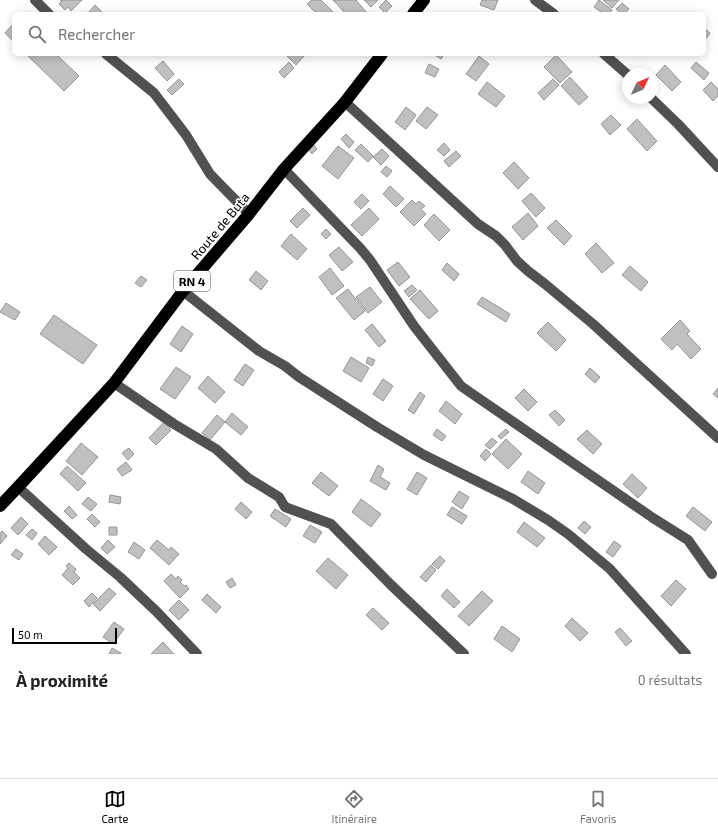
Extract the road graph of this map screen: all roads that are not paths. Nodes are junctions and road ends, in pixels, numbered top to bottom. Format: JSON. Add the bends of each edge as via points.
{"nodes":[{"id":1,"x":35,"y":0,"type":"edge"},
{"id":2,"x":423,"y":0,"type":"edge"},
{"id":3,"x":535,"y":0,"type":"edge"},
{"id":4,"x":47,"y":12,"type":"edge"},
{"id":5,"x":414,"y":12,"type":"edge"},
{"id":6,"x":551,"y":12,"type":"edge"},
{"id":7,"x":108,"y":56,"type":"edge"},
{"id":8,"x":380,"y":56,"type":"edge"},
{"id":9,"x":606,"y":56,"type":"edge"},
{"id":10,"x":622,"y":70,"type":"edge"},
{"id":11,"x":345,"y":102,"type":"junction"},
{"id":12,"x":657,"y":104,"type":"edge"},
{"id":13,"x":718,"y":167,"type":"edge"},
{"id":14,"x":284,"y":169,"type":"junction"},
{"id":15,"x":249,"y":214,"type":"junction"},
{"id":16,"x":183,"y":291,"type":"junction"},
{"id":17,"x":114,"y":383,"type":"junction"},
{"id":18,"x":718,"y":438,"type":"edge"},
{"id":19,"x":18,"y":487,"type":"junction"},
{"id":20,"x":0,"y":506,"type":"edge"},
{"id":21,"x":712,"y":574,"type":"dead end"},
{"id":22,"x":197,"y":654,"type":"edge"},
{"id":23,"x":464,"y":654,"type":"edge"},
{"id":24,"x":686,"y":654,"type":"edge"}],
"edges":[{"from":1,"to":4,"type":"street"},
{"from":2,"to":5,"type":"highway"},
{"from":3,"to":6,"type":"street"},
{"from":7,"to":15,"type":"street","via":[[154,93],[186,135],[210,174]]},
{"from":8,"to":11,"type":"highway","name":"Route de Buta","number":"RN 4"},
{"from":9,"to":10,"type":"street"},
{"from":11,"to":14,"type":"highway","name":"Route de Buta","number":"RN 4"},
{"from":11,"to":18,"type":"street","via":[[478,224],[505,245],[528,271],[593,324]]},
{"from":12,"to":13,"type":"street"},
{"from":14,"to":15,"type":"highway","name":"Route de Buta","number":"RN 4"},
{"from":14,"to":21,"type":"street","via":[[365,254],[414,326],[461,386],[688,540]]},
{"from":15,"to":16,"type":"highway","name":"Route de Buta","number":"RN 4"},
{"from":16,"to":17,"type":"highway","name":"Route de Buta","number":"RN 4"},
{"from":16,"to":24,"type":"street","via":[[259,351],[371,423],[424,455],[513,499],[568,534],[610,569]]},
{"from":17,"to":19,"type":"highway","name":"Route de Buta","number":"RN 4"},
{"from":17,"to":23,"type":"street","via":[[216,449],[248,478],[279,497],[285,507],[331,524],[390,585]]},
{"from":19,"to":20,"type":"highway","name":"Route de Buta","number":"RN 4"},
{"from":19,"to":22,"type":"street","via":[[120,577]]}]}
